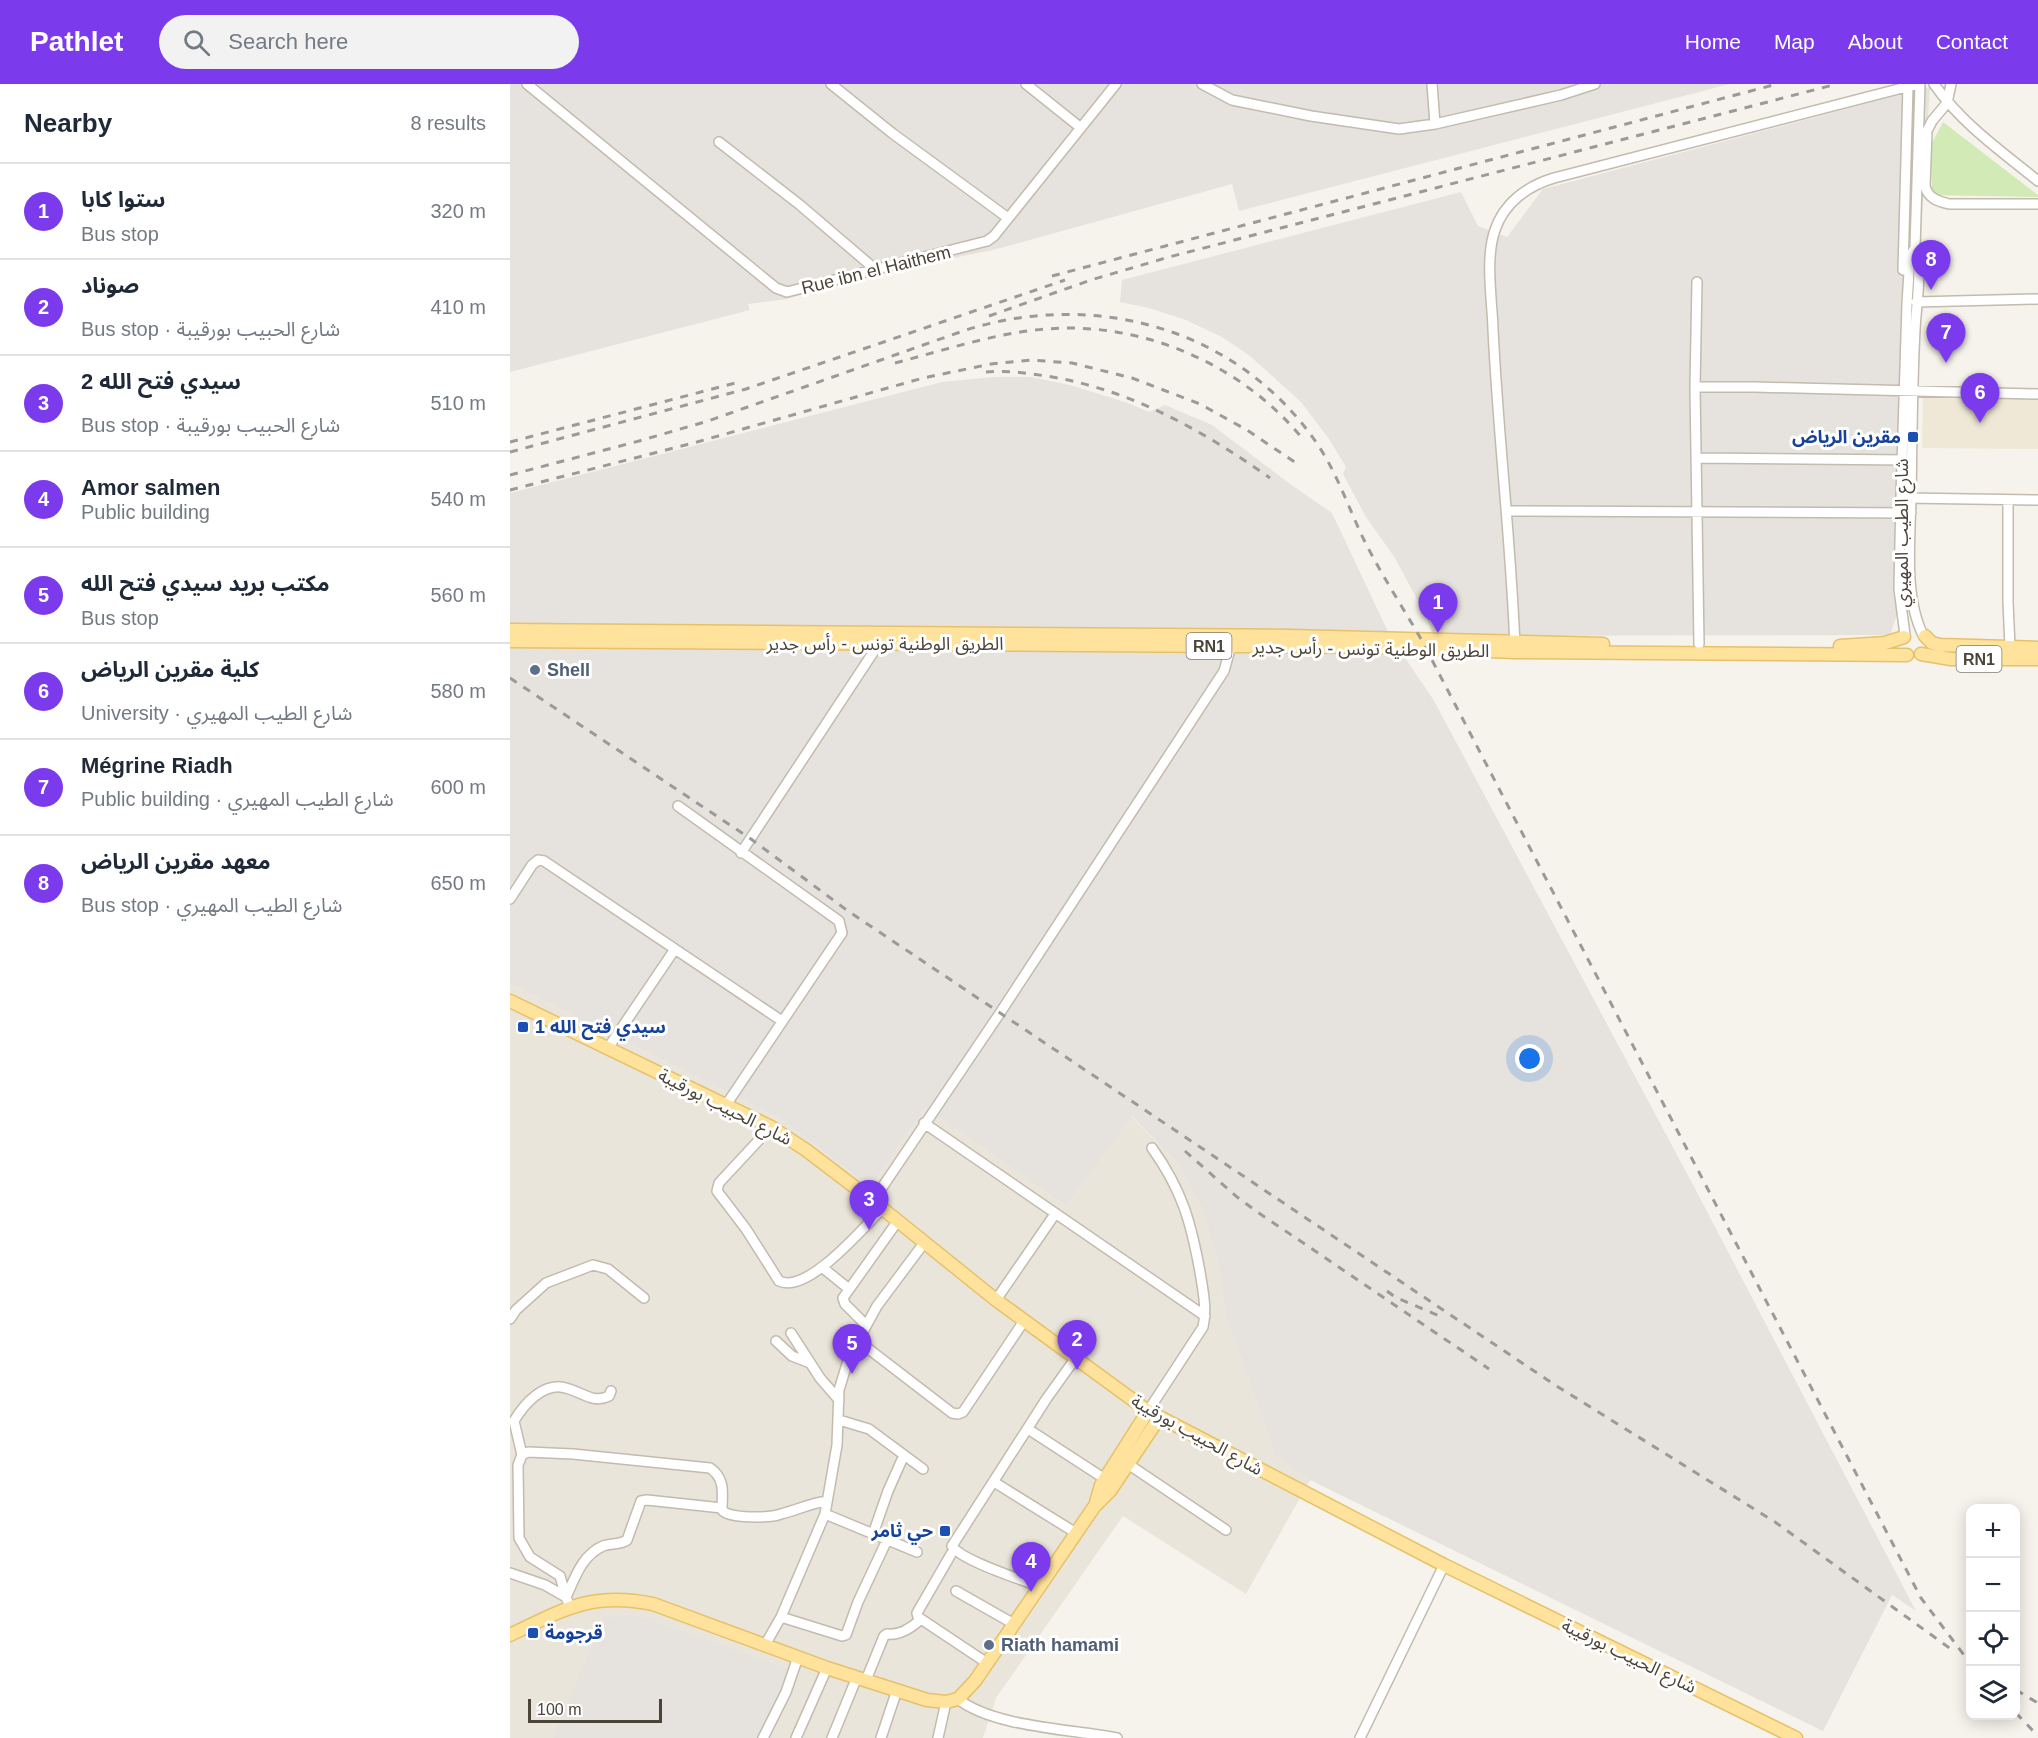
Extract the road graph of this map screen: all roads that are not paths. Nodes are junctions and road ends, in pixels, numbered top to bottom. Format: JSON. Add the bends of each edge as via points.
{"nodes":[{"id":1,"x":527,"y":84,"type":"edge"},
{"id":2,"x":831,"y":84,"type":"edge"},
{"id":3,"x":1026,"y":84,"type":"edge"},
{"id":4,"x":1116,"y":84,"type":"edge"},
{"id":5,"x":1202,"y":84,"type":"edge"},
{"id":6,"x":1432,"y":84,"type":"edge"},
{"id":7,"x":1559,"y":84,"type":"edge"},
{"id":8,"x":1595,"y":84,"type":"edge"},
{"id":9,"x":1934,"y":84,"type":"edge"},
{"id":10,"x":1951,"y":84,"type":"edge"},
{"id":11,"x":1915,"y":85,"type":"edge"},
{"id":12,"x":1561,"y":95,"type":"junction"},
{"id":13,"x":1947,"y":103,"type":"junction"},
{"id":14,"x":1435,"y":124,"type":"junction"},
{"id":15,"x":1081,"y":128,"type":"junction"},
{"id":16,"x":719,"y":142,"type":"dead end"},
{"id":17,"x":2038,"y":181,"type":"edge"},
{"id":18,"x":2038,"y":204,"type":"edge"},
{"id":19,"x":1008,"y":218,"type":"junction"},
{"id":20,"x":876,"y":270,"type":"junction"},
{"id":21,"x":1697,"y":282,"type":"dead end"},
{"id":22,"x":2038,"y":299,"type":"edge"},
{"id":23,"x":1911,"y":303,"type":"junction"},
{"id":24,"x":1695,"y":387,"type":"junction"},
{"id":25,"x":1908,"y":390,"type":"junction"},
{"id":26,"x":2038,"y":394,"type":"edge"},
{"id":27,"x":1696,"y":458,"type":"junction"},
{"id":28,"x":1906,"y":460,"type":"junction"},
{"id":29,"x":1906,"y":498,"type":"junction"},
{"id":30,"x":2008,"y":500,"type":"junction"},
{"id":31,"x":2038,"y":500,"type":"edge"},
{"id":32,"x":1507,"y":511,"type":"junction"},
{"id":33,"x":1697,"y":512,"type":"junction"},
{"id":34,"x":1905,"y":513,"type":"junction"},
{"id":35,"x":510,"y":630,"type":"edge"},
{"id":36,"x":1905,"y":636,"type":"junction"},
{"id":37,"x":1924,"y":636,"type":"junction"},
{"id":38,"x":882,"y":638,"type":"junction"},
{"id":39,"x":510,"y":641,"type":"edge"},
{"id":40,"x":1229,"y":641,"type":"junction"},
{"id":41,"x":1699,"y":644,"type":"junction"},
{"id":42,"x":1515,"y":647,"type":"junction"},
{"id":43,"x":2010,"y":647,"type":"junction"},
{"id":44,"x":2038,"y":648,"type":"edge"},
{"id":45,"x":1921,"y":654,"type":"junction"},
{"id":46,"x":1908,"y":655,"type":"junction"},
{"id":47,"x":2038,"y":659,"type":"edge"},
{"id":48,"x":678,"y":806,"type":"dead end"},
{"id":49,"x":741,"y":852,"type":"junction"},
{"id":50,"x":510,"y":899,"type":"edge"},
{"id":51,"x":675,"y":949,"type":"junction"},
{"id":52,"x":510,"y":1001,"type":"edge"},
{"id":53,"x":782,"y":1021,"type":"junction"},
{"id":54,"x":608,"y":1048,"type":"junction"},
{"id":55,"x":726,"y":1105,"type":"junction"},
{"id":56,"x":924,"y":1123,"type":"junction"},
{"id":57,"x":771,"y":1127,"type":"junction"},
{"id":58,"x":1152,"y":1148,"type":"dead end"},
{"id":59,"x":877,"y":1205,"type":"junction"},
{"id":60,"x":1055,"y":1214,"type":"junction"},
{"id":61,"x":897,"y":1222,"type":"junction"},
{"id":62,"x":924,"y":1244,"type":"junction"},
{"id":63,"x":823,"y":1268,"type":"junction"},
{"id":64,"x":849,"y":1289,"type":"junction"},
{"id":65,"x":644,"y":1298,"type":"dead end"},
{"id":66,"x":996,"y":1300,"type":"junction"},
{"id":67,"x":1205,"y":1316,"type":"junction"},
{"id":68,"x":510,"y":1319,"type":"edge"},
{"id":69,"x":1024,"y":1321,"type":"junction"},
{"id":70,"x":865,"y":1324,"type":"junction"},
{"id":71,"x":791,"y":1332,"type":"dead end"},
{"id":72,"x":856,"y":1340,"type":"junction"},
{"id":73,"x":776,"y":1341,"type":"dead end"},
{"id":74,"x":1075,"y":1359,"type":"junction"},
{"id":75,"x":810,"y":1363,"type":"junction"},
{"id":76,"x":611,"y":1391,"type":"dead end"},
{"id":77,"x":839,"y":1400,"type":"junction"},
{"id":78,"x":1153,"y":1415,"type":"junction"},
{"id":79,"x":512,"y":1417,"type":"edge"},
{"id":80,"x":839,"y":1420,"type":"junction"},
{"id":81,"x":1028,"y":1429,"type":"junction"},
{"id":82,"x":522,"y":1455,"type":"junction"},
{"id":83,"x":904,"y":1455,"type":"junction"},
{"id":84,"x":1128,"y":1464,"type":"junction"},
{"id":85,"x":923,"y":1469,"type":"dead end"},
{"id":86,"x":1105,"y":1479,"type":"junction"},
{"id":87,"x":994,"y":1482,"type":"junction"},
{"id":88,"x":827,"y":1501,"type":"junction"},
{"id":89,"x":1094,"y":1507,"type":"junction"},
{"id":90,"x":722,"y":1508,"type":"junction"},
{"id":91,"x":825,"y":1514,"type":"junction"},
{"id":92,"x":1226,"y":1530,"type":"dead end"},
{"id":93,"x":1076,"y":1533,"type":"junction"},
{"id":94,"x":873,"y":1534,"type":"junction"},
{"id":95,"x":886,"y":1540,"type":"junction"},
{"id":96,"x":954,"y":1549,"type":"junction"},
{"id":97,"x":917,"y":1552,"type":"dead end"},
{"id":98,"x":1444,"y":1565,"type":"junction"},
{"id":99,"x":510,"y":1573,"type":"edge"},
{"id":100,"x":1040,"y":1587,"type":"junction"},
{"id":101,"x":956,"y":1591,"type":"dead end"},
{"id":102,"x":568,"y":1602,"type":"junction"},
{"id":103,"x":781,"y":1617,"type":"junction"},
{"id":104,"x":920,"y":1620,"type":"junction"},
{"id":105,"x":1014,"y":1624,"type":"junction"},
{"id":106,"x":510,"y":1635,"type":"edge"},
{"id":107,"x":765,"y":1645,"type":"junction"},
{"id":108,"x":798,"y":1657,"type":"junction"},
{"id":109,"x":987,"y":1664,"type":"junction"},
{"id":110,"x":828,"y":1668,"type":"junction"},
{"id":111,"x":862,"y":1679,"type":"junction"},
{"id":112,"x":897,"y":1690,"type":"junction"},
{"id":113,"x":952,"y":1700,"type":"junction"},
{"id":114,"x":1364,"y":1737,"type":"edge"},
{"id":115,"x":763,"y":1738,"type":"edge"},
{"id":116,"x":796,"y":1738,"type":"edge"},
{"id":117,"x":832,"y":1738,"type":"edge"},
{"id":118,"x":881,"y":1738,"type":"edge"},
{"id":119,"x":938,"y":1738,"type":"edge"},
{"id":120,"x":1117,"y":1738,"type":"edge"},
{"id":121,"x":1796,"y":1738,"type":"edge"}],
"edges":[{"from":1,"to":20,"type":"street","name":"Rue ibn el Haithem","via":[[776,288],[794,291]]},
{"from":2,"to":19,"type":"street"},
{"from":3,"to":15,"type":"street"},
{"from":4,"to":15,"type":"street","name":"Rue ibn el Haithem"},
{"from":5,"to":14,"type":"street","via":[[1232,100],[1311,116],[1399,129]]},
{"from":6,"to":14,"type":"street"},
{"from":7,"to":12,"type":"street"},
{"from":8,"to":12,"type":"street"},
{"from":9,"to":13,"type":"street"},
{"from":10,"to":13,"type":"street"},
{"from":11,"to":23,"type":"street","name":"شارع الطيب المهيري","via":[[1917,254]]},
{"from":11,"to":23,"type":"street","via":[[1903,249],[1904,295]]},
{"from":11,"to":32,"type":"street","via":[[1554,178],[1526,190],[1511,203],[1496,225],[1490,255]]},
{"from":12,"to":14,"type":"street"},
{"from":13,"to":17,"type":"street"},
{"from":13,"to":18,"type":"street","via":[[1928,131],[1925,186],[1929,195],[1949,204]]},
{"from":15,"to":19,"type":"street","name":"Rue ibn el Haithem"},
{"from":16,"to":20,"type":"street"},
{"from":19,"to":20,"type":"street","name":"Rue ibn el Haithem","via":[[987,240]]},
{"from":21,"to":24,"type":"street"},
{"from":22,"to":23,"type":"street"},
{"from":23,"to":25,"type":"street","name":"شارع الطيب المهيري"},
{"from":24,"to":25,"type":"street"},
{"from":24,"to":27,"type":"street"},
{"from":25,"to":26,"type":"street"},
{"from":25,"to":28,"type":"street","name":"شارع الطيب المهيري"},
{"from":27,"to":28,"type":"street"},
{"from":27,"to":33,"type":"street"},
{"from":28,"to":29,"type":"street","name":"شارع الطيب المهيري"},
{"from":29,"to":30,"type":"street"},
{"from":29,"to":34,"type":"street","name":"شارع الطيب المهيري"},
{"from":30,"to":31,"type":"street"},
{"from":30,"to":43,"type":"street"},
{"from":32,"to":33,"type":"street"},
{"from":32,"to":42,"type":"street"},
{"from":33,"to":34,"type":"street"},
{"from":33,"to":41,"type":"street"},
{"from":34,"to":36,"type":"street","name":"شارع الطيب المهيري","via":[[1899,588]]},
{"from":34,"to":37,"type":"street","name":"شارع الطيب المهيري","via":[[1911,587],[1916,618]]},
{"from":35,"to":38,"type":"main road","name":"الطريق الوطنية تونس - رأس جدير","number":"RN1"},
{"from":36,"to":37,"type":"main road","number":"RN1","via":[[1912,631]]},
{"from":36,"to":41,"type":"main road","name":"الطريق الوطنية تونس - رأس جدير","number":"RN1","via":[[1885,643],[1852,646]]},
{"from":36,"to":46,"type":"main road","via":[[1902,648]]},
{"from":37,"to":43,"type":"main road","number":"RN1","via":[[1940,645]]},
{"from":37,"to":45,"type":"main road","via":[[1927,644]]},
{"from":38,"to":39,"type":"main road","name":"الطريق الوطنية تونس - رأس جدير","number":"RN1"},
{"from":38,"to":40,"type":"main road","name":"الطريق الوطنية تونس - رأس جدير","number":"RN1"},
{"from":38,"to":49,"type":"street"},
{"from":40,"to":42,"type":"main road","name":"الطريق الوطنية تونس - رأس جدير","number":"RN1"},
{"from":40,"to":56,"type":"street","via":[[1224,670]]},
{"from":41,"to":42,"type":"main road","name":"الطريق الوطنية تونس - رأس جدير","number":"RN1"},
{"from":42,"to":46,"type":"main road","name":"الطريق الوطنية تونس - رأس جدير","number":"RN1"},
{"from":43,"to":44,"type":"main road","number":"RN1"},
{"from":45,"to":46,"type":"main road","number":"RN1"},
{"from":45,"to":47,"type":"main road","number":"RN1","via":[[1951,659]]},
{"from":48,"to":49,"type":"street"},
{"from":49,"to":53,"type":"street","via":[[839,921],[842,927],[842,933]]},
{"from":50,"to":51,"type":"street","via":[[532,864],[544,861]]},
{"from":51,"to":53,"type":"street"},
{"from":51,"to":54,"type":"street"},
{"from":52,"to":54,"type":"main road","name":"شارع الحبيب بورقيبة"},
{"from":53,"to":55,"type":"street"},
{"from":54,"to":55,"type":"main road","name":"شارع الحبيب بورقيبة"},
{"from":55,"to":57,"type":"main road","name":"شارع الحبيب بورقيبة"},
{"from":56,"to":59,"type":"street"},
{"from":56,"to":60,"type":"street"},
{"from":57,"to":59,"type":"main road","name":"شارع الحبيب بورقيبة"},
{"from":57,"to":63,"type":"street","via":[[719,1183],[717,1191],[779,1281],[802,1279]]},
{"from":58,"to":67,"type":"street","via":[[1184,1202],[1202,1282]]},
{"from":59,"to":61,"type":"main road","name":"شارع الحبيب بورقيبة"},
{"from":59,"to":63,"type":"street"},
{"from":60,"to":66,"type":"street"},
{"from":60,"to":67,"type":"street"},
{"from":61,"to":62,"type":"main road","name":"شارع الحبيب بورقيبة"},
{"from":61,"to":64,"type":"street"},
{"from":62,"to":66,"type":"main road","name":"شارع الحبيب بورقيبة"},
{"from":62,"to":70,"type":"street"},
{"from":63,"to":64,"type":"street"},
{"from":64,"to":70,"type":"street","via":[[843,1298],[845,1304]]},
{"from":65,"to":68,"type":"street","via":[[608,1269],[585,1266],[546,1283]]},
{"from":66,"to":69,"type":"main road","name":"شارع الحبيب بورقيبة"},
{"from":67,"to":78,"type":"street","via":[[1203,1327]]},
{"from":69,"to":72,"type":"street","via":[[958,1414]]},
{"from":69,"to":74,"type":"main road","name":"شارع الحبيب بورقيبة"},
{"from":70,"to":72,"type":"street"},
{"from":71,"to":75,"type":"street"},
{"from":72,"to":77,"type":"street"},
{"from":73,"to":75,"type":"street","via":[[792,1356]]},
{"from":74,"to":78,"type":"main road","name":"شارع الحبيب بورقيبة"},
{"from":74,"to":81,"type":"street"},
{"from":75,"to":77,"type":"street"},
{"from":76,"to":79,"type":"street","via":[[609,1396],[598,1399],[552,1386]]},
{"from":77,"to":80,"type":"street"},
{"from":78,"to":84,"type":"main road"},
{"from":78,"to":86,"type":"main road"},
{"from":78,"to":98,"type":"main road","name":"شارع الحبيب بورقيبة"},
{"from":79,"to":82,"type":"street"},
{"from":80,"to":83,"type":"street","via":[[869,1429]]},
{"from":80,"to":88,"type":"street"},
{"from":81,"to":86,"type":"street"},
{"from":81,"to":87,"type":"street"},
{"from":82,"to":90,"type":"street","via":[[573,1454],[710,1468],[722,1480]]},
{"from":82,"to":102,"type":"street","via":[[518,1465],[519,1538],[530,1557],[560,1576]]},
{"from":83,"to":85,"type":"street"},
{"from":83,"to":94,"type":"street"},
{"from":84,"to":89,"type":"main road"},
{"from":84,"to":92,"type":"street"},
{"from":86,"to":89,"type":"main road"},
{"from":87,"to":93,"type":"street"},
{"from":87,"to":96,"type":"street","via":[[953,1543]]},
{"from":88,"to":90,"type":"street","via":[[763,1517],[728,1515]]},
{"from":88,"to":91,"type":"street"},
{"from":89,"to":93,"type":"main road"},
{"from":90,"to":102,"type":"street","via":[[641,1501],[627,1540],[601,1547],[582,1563]]},
{"from":91,"to":94,"type":"street"},
{"from":91,"to":103,"type":"street"},
{"from":93,"to":100,"type":"main road"},
{"from":94,"to":95,"type":"street"},
{"from":95,"to":97,"type":"street"},
{"from":95,"to":103,"type":"street","via":[[846,1635]]},
{"from":96,"to":100,"type":"street"},
{"from":96,"to":104,"type":"street","via":[[917,1613]]},
{"from":98,"to":114,"type":"street"},
{"from":98,"to":121,"type":"main road","name":"شارع الحبيب بورقيبة"},
{"from":99,"to":102,"type":"street","via":[[545,1585]]},
{"from":100,"to":105,"type":"main road"},
{"from":101,"to":105,"type":"street"},
{"from":102,"to":106,"type":"main road"},
{"from":102,"to":107,"type":"main road","via":[[631,1599]]},
{"from":103,"to":107,"type":"street"},
{"from":104,"to":109,"type":"street"},
{"from":104,"to":111,"type":"street","via":[[904,1631],[884,1636]]},
{"from":105,"to":109,"type":"main road"},
{"from":107,"to":108,"type":"main road"},
{"from":108,"to":110,"type":"main road"},
{"from":108,"to":115,"type":"street"},
{"from":109,"to":113,"type":"main road","via":[[975,1681]]},
{"from":110,"to":111,"type":"main road"},
{"from":110,"to":116,"type":"street"},
{"from":111,"to":112,"type":"main road"},
{"from":111,"to":117,"type":"street"},
{"from":112,"to":113,"type":"main road","via":[[927,1700]]},
{"from":112,"to":118,"type":"street"},
{"from":113,"to":119,"type":"street"},
{"from":113,"to":120,"type":"street","via":[[1010,1721]]}]}
